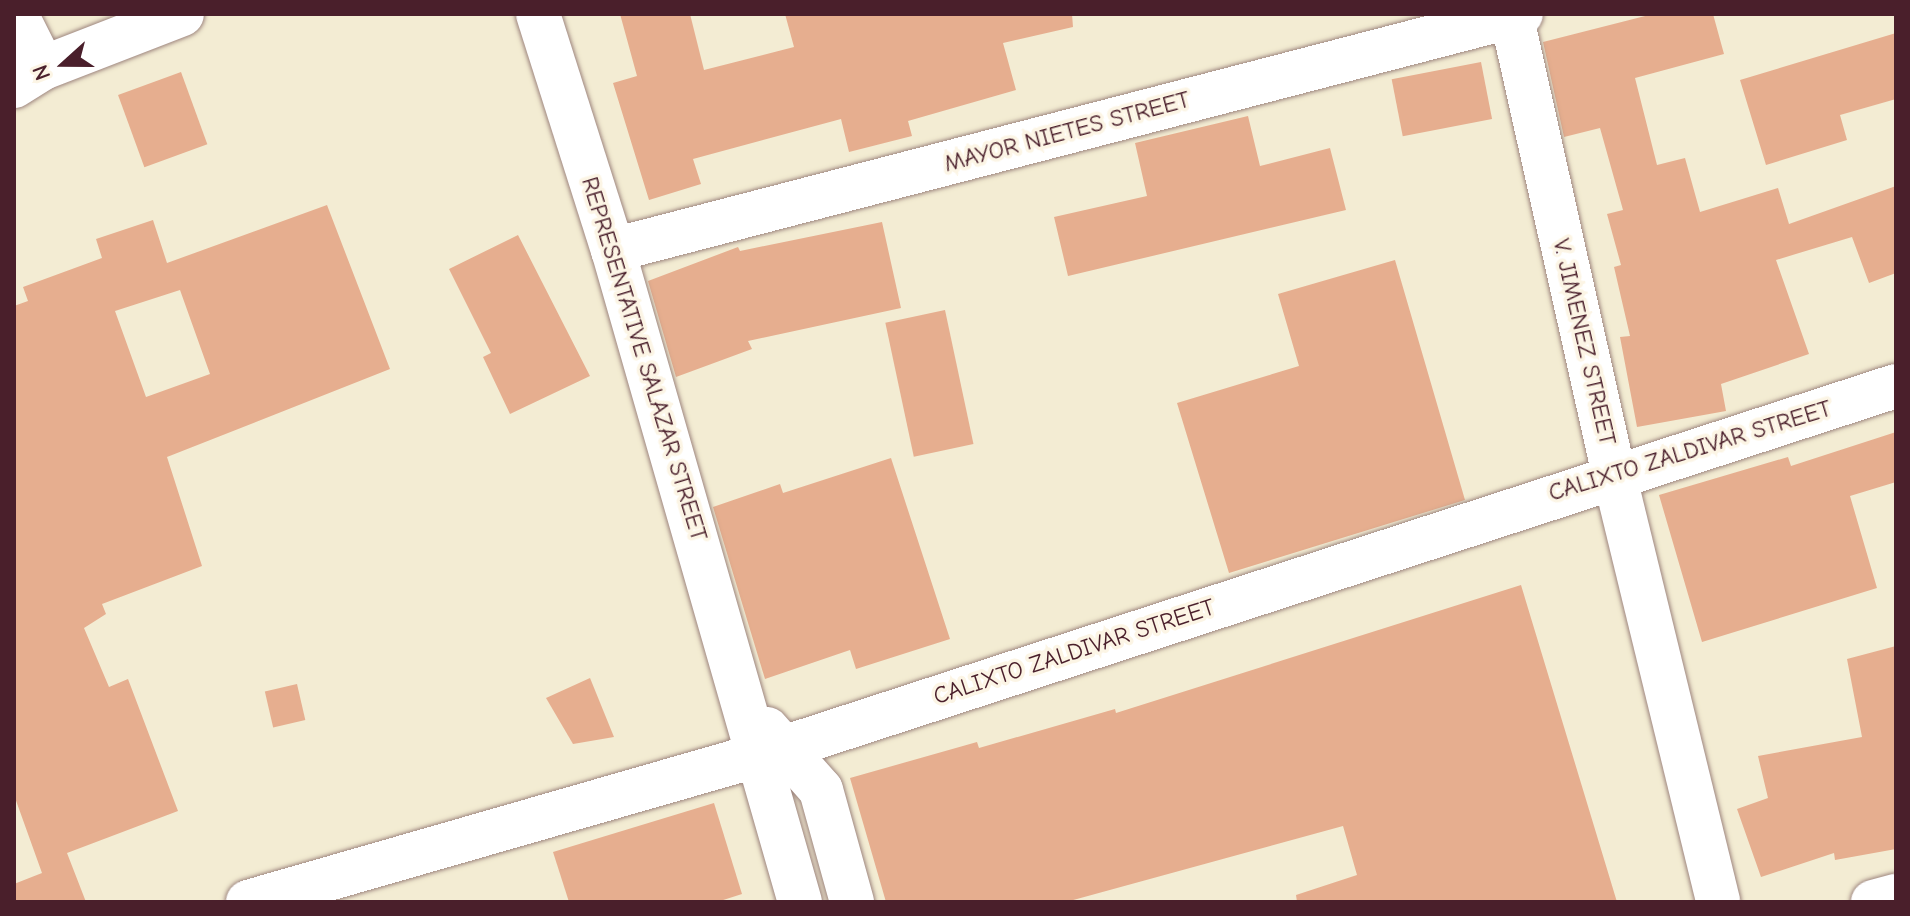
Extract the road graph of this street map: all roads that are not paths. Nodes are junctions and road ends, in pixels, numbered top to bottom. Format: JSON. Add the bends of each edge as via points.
{"nodes":[{"id":1,"x":16,"y":14,"type":"edge"},
{"id":2,"x":182,"y":14,"type":"edge"},
{"id":3,"x":538,"y":14,"type":"edge"},
{"id":4,"x":1515,"y":15,"type":"edge"},
{"id":5,"x":28,"y":77,"type":"edge"},
{"id":6,"x":613,"y":250,"type":"junction"},
{"id":7,"x":1896,"y":386,"type":"edge"},
{"id":8,"x":1614,"y":474,"type":"junction"},
{"id":9,"x":769,"y":751,"type":"junction"},
{"id":10,"x":1896,"y":896,"type":"edge"},
{"id":11,"x":248,"y":902,"type":"edge"},
{"id":12,"x":800,"y":902,"type":"edge"},
{"id":13,"x":852,"y":902,"type":"edge"},
{"id":14,"x":1718,"y":902,"type":"edge"},
{"id":15,"x":1873,"y":902,"type":"edge"}],
"edges":[{"from":1,"to":5,"type":"street"},
{"from":2,"to":5,"type":"street"},
{"from":3,"to":6,"type":"street","name":"REPRESENTATIVE SALAZAR STREET"},
{"from":4,"to":6,"type":"street","name":"MAYOR NIETES STREET"},
{"from":4,"to":8,"type":"street","name":"V. JIMENEZ STREET"},
{"from":6,"to":9,"type":"street","name":"REPRESENTATIVE SALAZAR STREET","via":[[747,706]]},
{"from":7,"to":8,"type":"street","name":"CALIXTO ZALDIVAR STREET"},
{"from":8,"to":9,"type":"street","name":"CALIXTO ZALDIVAR STREET"},
{"from":8,"to":14,"type":"street","name":"V. JIMENEZ STREET"},
{"from":9,"to":11,"type":"street","name":"CALIXTO ZALDIVAR STREET"},
{"from":9,"to":12,"type":"street","name":"REPRESENTATIVE SALAZAR STREET"},
{"from":9,"to":13,"type":"street","name":"REPRESENTATIVE SALAZAR STREET","via":[[821,790]]},
{"from":10,"to":15,"type":"street"}]}
